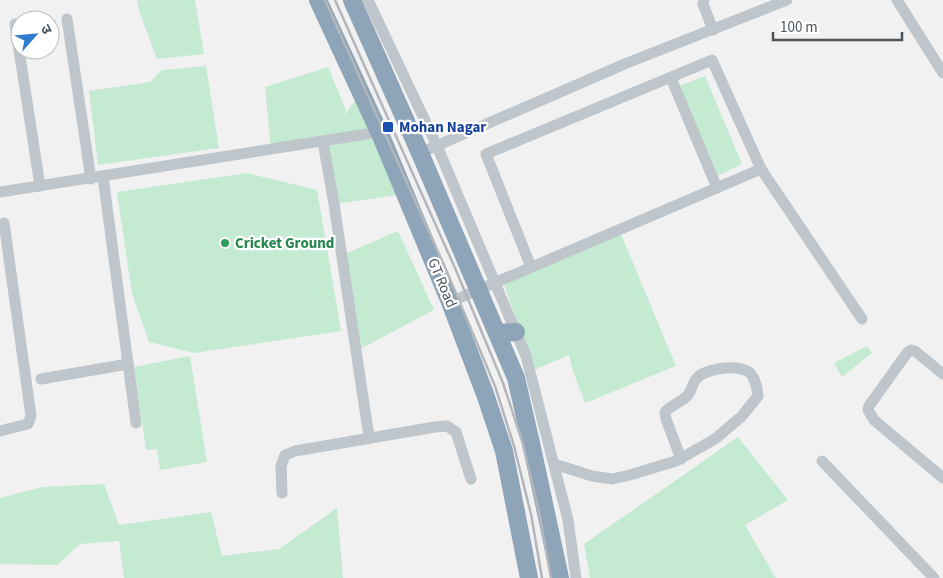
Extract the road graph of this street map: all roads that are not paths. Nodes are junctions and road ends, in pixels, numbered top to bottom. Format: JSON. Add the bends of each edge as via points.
{"nodes":[{"id":1,"x":318,"y":0,"type":"edge"},
{"id":2,"x":704,"y":0,"type":"edge"},
{"id":3,"x":788,"y":0,"type":"edge"},
{"id":4,"x":897,"y":0,"type":"edge"},
{"id":5,"x":770,"y":3,"type":"edge"},
{"id":6,"x":363,"y":6,"type":"edge"},
{"id":7,"x":67,"y":19,"type":"dead end"},
{"id":8,"x":713,"y":30,"type":"junction"},
{"id":9,"x":21,"y":60,"type":"edge"},
{"id":10,"x":943,"y":73,"type":"edge"},
{"id":11,"x":671,"y":78,"type":"junction"},
{"id":12,"x":379,"y":132,"type":"junction"},
{"id":13,"x":323,"y":142,"type":"junction"},
{"id":14,"x":437,"y":146,"type":"junction"},
{"id":15,"x":420,"y":153,"type":"junction"},
{"id":16,"x":761,"y":170,"type":"junction"},
{"id":17,"x":97,"y":178,"type":"junction"},
{"id":18,"x":40,"y":186,"type":"junction"},
{"id":19,"x":717,"y":188,"type":"junction"},
{"id":20,"x":0,"y":192,"type":"edge"},
{"id":21,"x":4,"y":223,"type":"dead end"},
{"id":22,"x":531,"y":267,"type":"junction"},
{"id":23,"x":496,"y":282,"type":"junction"},
{"id":24,"x":479,"y":289,"type":"junction"},
{"id":25,"x":450,"y":302,"type":"junction"},
{"id":26,"x":862,"y":319,"type":"dead end"},
{"id":27,"x":516,"y":332,"type":"junction"},
{"id":28,"x":497,"y":333,"type":"junction"},
{"id":29,"x":128,"y":364,"type":"junction"},
{"id":30,"x":943,"y":374,"type":"edge"},
{"id":31,"x":41,"y":379,"type":"dead end"},
{"id":32,"x":136,"y":423,"type":"dead end"},
{"id":33,"x":0,"y":431,"type":"edge"},
{"id":34,"x":369,"y":437,"type":"junction"},
{"id":35,"x":681,"y":458,"type":"junction"},
{"id":36,"x":822,"y":460,"type":"dead end"},
{"id":37,"x":554,"y":464,"type":"junction"},
{"id":38,"x":470,"y":478,"type":"dead end"},
{"id":39,"x":943,"y":478,"type":"edge"},
{"id":40,"x":282,"y":493,"type":"dead end"},
{"id":41,"x":529,"y":578,"type":"edge"},
{"id":42,"x":560,"y":578,"type":"edge"},
{"id":43,"x":576,"y":578,"type":"edge"},
{"id":44,"x":934,"y":578,"type":"edge"}],
"edges":[{"from":1,"to":12,"type":"highway","name":"GT Road"},
{"from":2,"to":8,"type":"street"},
{"from":3,"to":5,"type":"street"},
{"from":4,"to":10,"type":"street"},
{"from":5,"to":8,"type":"street"},
{"from":6,"to":14,"type":"street"},
{"from":6,"to":15,"type":"highway","name":"GT Road"},
{"from":7,"to":17,"type":"street"},
{"from":8,"to":14,"type":"street"},
{"from":9,"to":18,"type":"street"},
{"from":11,"to":16,"type":"street","via":[[712,60]]},
{"from":11,"to":19,"type":"street"},
{"from":11,"to":22,"type":"street","via":[[486,154]]},
{"from":12,"to":13,"type":"street"},
{"from":12,"to":25,"type":"highway","name":"GT Road"},
{"from":13,"to":17,"type":"street"},
{"from":13,"to":34,"type":"street"},
{"from":14,"to":15,"type":"street"},
{"from":14,"to":23,"type":"street"},
{"from":15,"to":24,"type":"highway","name":"GT Road"},
{"from":16,"to":19,"type":"street"},
{"from":16,"to":26,"type":"street"},
{"from":17,"to":18,"type":"street"},
{"from":17,"to":29,"type":"street"},
{"from":18,"to":20,"type":"street"},
{"from":19,"to":22,"type":"street"},
{"from":21,"to":33,"type":"street","via":[[30,416],[28,424]]},
{"from":22,"to":23,"type":"street"},
{"from":23,"to":24,"type":"street"},
{"from":23,"to":27,"type":"street"},
{"from":24,"to":25,"type":"street"},
{"from":24,"to":28,"type":"highway","name":"GT Road"},
{"from":25,"to":41,"type":"highway","name":"GT Road","via":[[504,451]]},
{"from":27,"to":28,"type":"highway"},
{"from":27,"to":37,"type":"street","via":[[535,387]]},
{"from":28,"to":42,"type":"highway","name":"GT Road","via":[[516,378]]},
{"from":29,"to":31,"type":"street"},
{"from":29,"to":32,"type":"street"},
{"from":30,"to":39,"type":"street","via":[[911,350],[868,410],[874,420]]},
{"from":34,"to":38,"type":"street","via":[[447,426],[456,432]]},
{"from":34,"to":40,"type":"street","via":[[295,451],[285,456],[281,466]]},
{"from":35,"to":35,"type":"street","via":[[715,440],[742,416],[758,396],[750,373],[736,367],[705,373],[696,379],[689,394],[665,412]]},
{"from":35,"to":37,"type":"street","via":[[612,479]]},
{"from":36,"to":44,"type":"street"},
{"from":37,"to":43,"type":"street","via":[[568,520]]}]}
